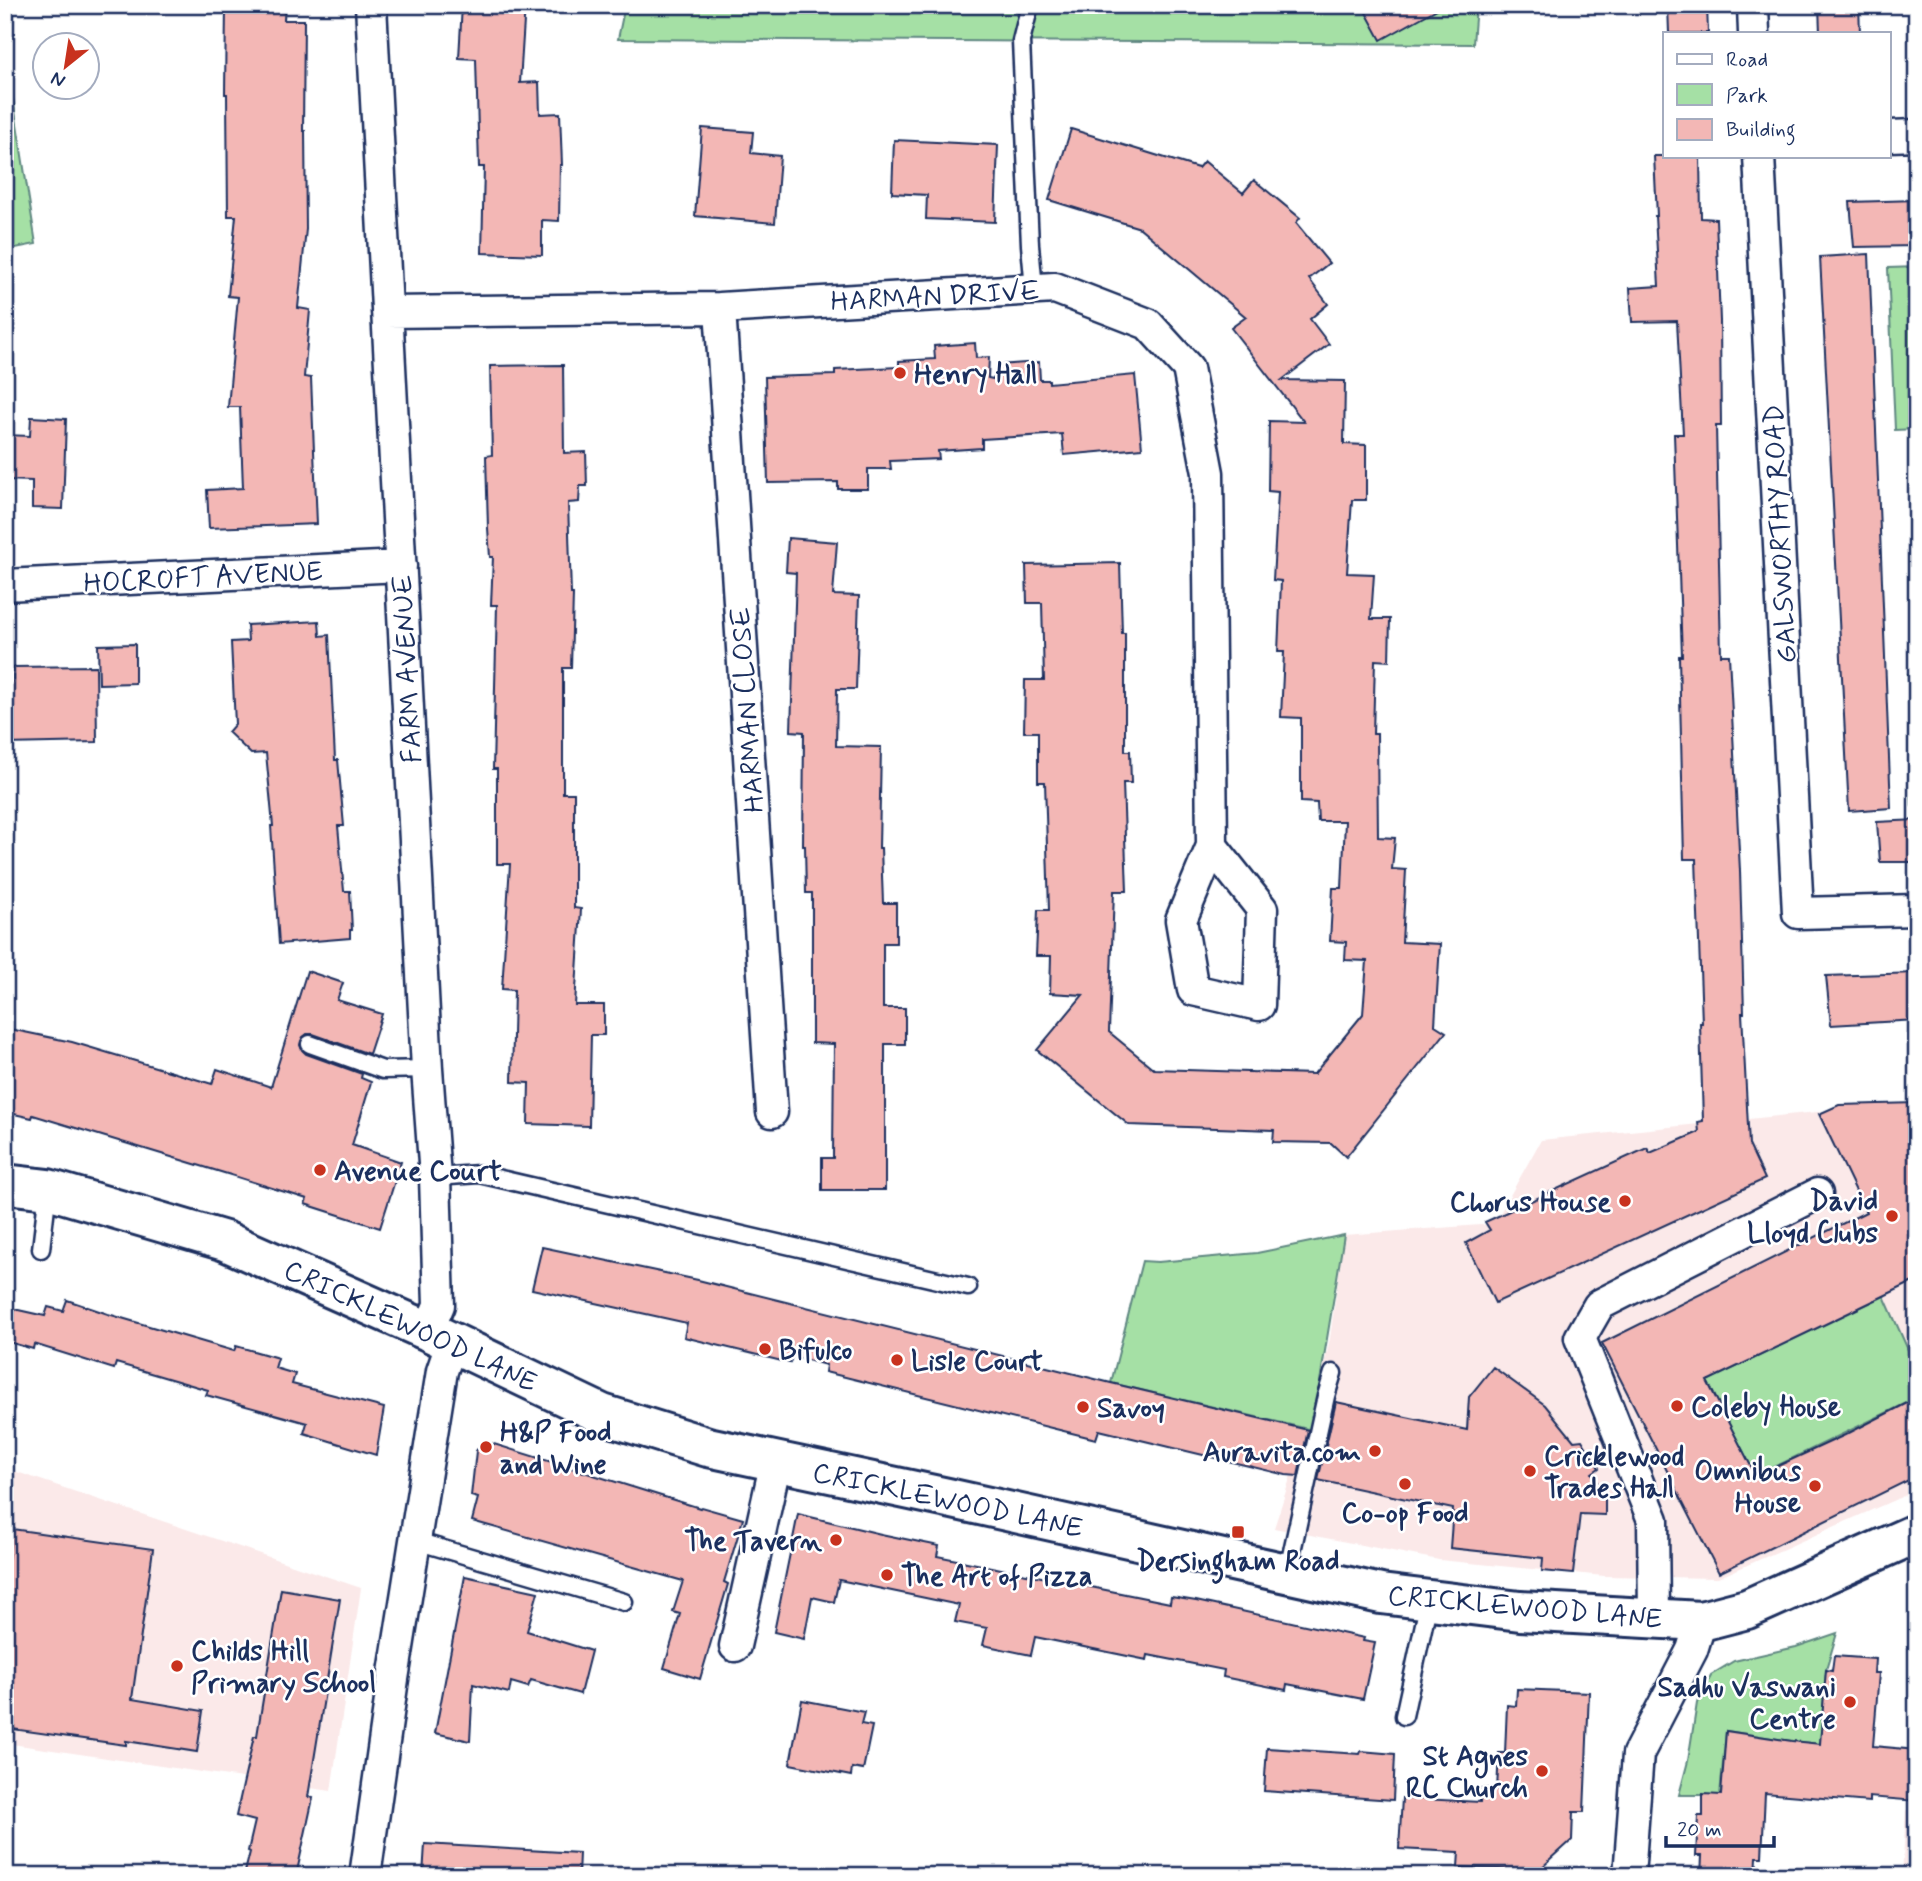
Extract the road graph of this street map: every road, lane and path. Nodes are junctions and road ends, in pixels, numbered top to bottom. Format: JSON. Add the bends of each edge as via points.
{"nodes":[{"id":1,"x":371,"y":5,"type":"edge"},
{"id":2,"x":1030,"y":5,"type":"edge"},
{"id":3,"x":1753,"y":5,"type":"edge"},
{"id":4,"x":1754,"y":32,"type":"edge"},
{"id":5,"x":1917,"y":135,"type":"edge"},
{"id":6,"x":1890,"y":136,"type":"edge"},
{"id":7,"x":1759,"y":158,"type":"edge"},
{"id":8,"x":1034,"y":289,"type":"junction"},
{"id":9,"x":720,"y":307,"type":"junction"},
{"id":10,"x":387,"y":312,"type":"junction"},
{"id":11,"x":401,"y":566,"type":"junction"},
{"id":12,"x":5,"y":585,"type":"edge"},
{"id":13,"x":1212,"y":846,"type":"junction"},
{"id":14,"x":1917,"y":910,"type":"edge"},
{"id":15,"x":310,"y":1044,"type":"dead end"},
{"id":16,"x":427,"y":1069,"type":"junction"},
{"id":17,"x":772,"y":1112,"type":"dead end"},
{"id":18,"x":435,"y":1177,"type":"junction"},
{"id":19,"x":5,"y":1184,"type":"edge"},
{"id":20,"x":48,"y":1189,"type":"junction"},
{"id":21,"x":1817,"y":1194,"type":"dead end"},
{"id":22,"x":41,"y":1249,"type":"dead end"},
{"id":23,"x":968,"y":1287,"type":"dead end"},
{"id":24,"x":440,"y":1337,"type":"junction"},
{"id":25,"x":1333,"y":1373,"type":"dead end"},
{"id":26,"x":776,"y":1461,"type":"junction"},
{"id":27,"x":1917,"y":1534,"type":"edge"},
{"id":28,"x":416,"y":1541,"type":"junction"},
{"id":29,"x":1287,"y":1574,"type":"junction"},
{"id":30,"x":1429,"y":1601,"type":"junction"},
{"id":31,"x":624,"y":1602,"type":"dead end"},
{"id":32,"x":1654,"y":1618,"type":"junction"},
{"id":33,"x":1701,"y":1621,"type":"junction"},
{"id":34,"x":735,"y":1646,"type":"dead end"},
{"id":35,"x":1404,"y":1716,"type":"dead end"},
{"id":36,"x":365,"y":1876,"type":"edge"},
{"id":37,"x":1629,"y":1876,"type":"edge"}],
"edges":[{"from":1,"to":10,"type":"street","name":"FARM AVENUE"},
{"from":2,"to":8,"type":"lane","via":[[1021,41]]},
{"from":3,"to":4,"type":"street"},
{"from":5,"to":6,"type":"street"},
{"from":7,"to":14,"type":"street","name":"GALSWORTHY ROAD","via":[[1798,913]]},
{"from":8,"to":9,"type":"street","name":"HARMAN DRIVE"},
{"from":8,"to":13,"type":"street","name":"HARMAN DRIVE","via":[[1055,288],[1148,324],[1188,368],[1208,473]]},
{"from":9,"to":10,"type":"street","name":"HARMAN DRIVE"},
{"from":9,"to":17,"type":"street","name":"HARMAN CLOSE"},
{"from":10,"to":11,"type":"street","name":"FARM AVENUE"},
{"from":11,"to":12,"type":"street","name":"HOCROFT AVENUE"},
{"from":11,"to":16,"type":"street","name":"FARM AVENUE"},
{"from":13,"to":13,"type":"street","name":"HARMAN DRIVE","via":[[1262,909],[1259,1006],[1193,990],[1181,920]]},
{"from":15,"to":16,"type":"lane","via":[[383,1070]]},
{"from":16,"to":18,"type":"street","name":"FARM AVENUE"},
{"from":18,"to":23,"type":"lane","via":[[479,1174]]},
{"from":18,"to":24,"type":"street","name":"FARM AVENUE"},
{"from":19,"to":20,"type":"main road","name":"CRICKLEWOOD LANE"},
{"from":20,"to":22,"type":"lane"},
{"from":20,"to":24,"type":"main road","name":"CRICKLEWOOD LANE","via":[[225,1241]]},
{"from":21,"to":32,"type":"street","via":[[1599,1305],[1580,1338],[1653,1520]]},
{"from":24,"to":26,"type":"main road","name":"CRICKLEWOOD LANE","via":[[626,1423]]},
{"from":24,"to":28,"type":"street","via":[[443,1368]]},
{"from":25,"to":29,"type":"lane"},
{"from":26,"to":29,"type":"main road","name":"CRICKLEWOOD LANE"},
{"from":26,"to":34,"type":"street"},
{"from":27,"to":33,"type":"main road","name":"CRICKLEWOOD LANE","via":[[1747,1609]]},
{"from":28,"to":31,"type":"lane"},
{"from":28,"to":36,"type":"street"},
{"from":29,"to":30,"type":"main road","name":"CRICKLEWOOD LANE"},
{"from":30,"to":32,"type":"main road","name":"CRICKLEWOOD LANE"},
{"from":30,"to":35,"type":"lane"},
{"from":32,"to":33,"type":"main road","name":"CRICKLEWOOD LANE"},
{"from":33,"to":37,"type":"street","via":[[1692,1650],[1638,1754]]}]}
